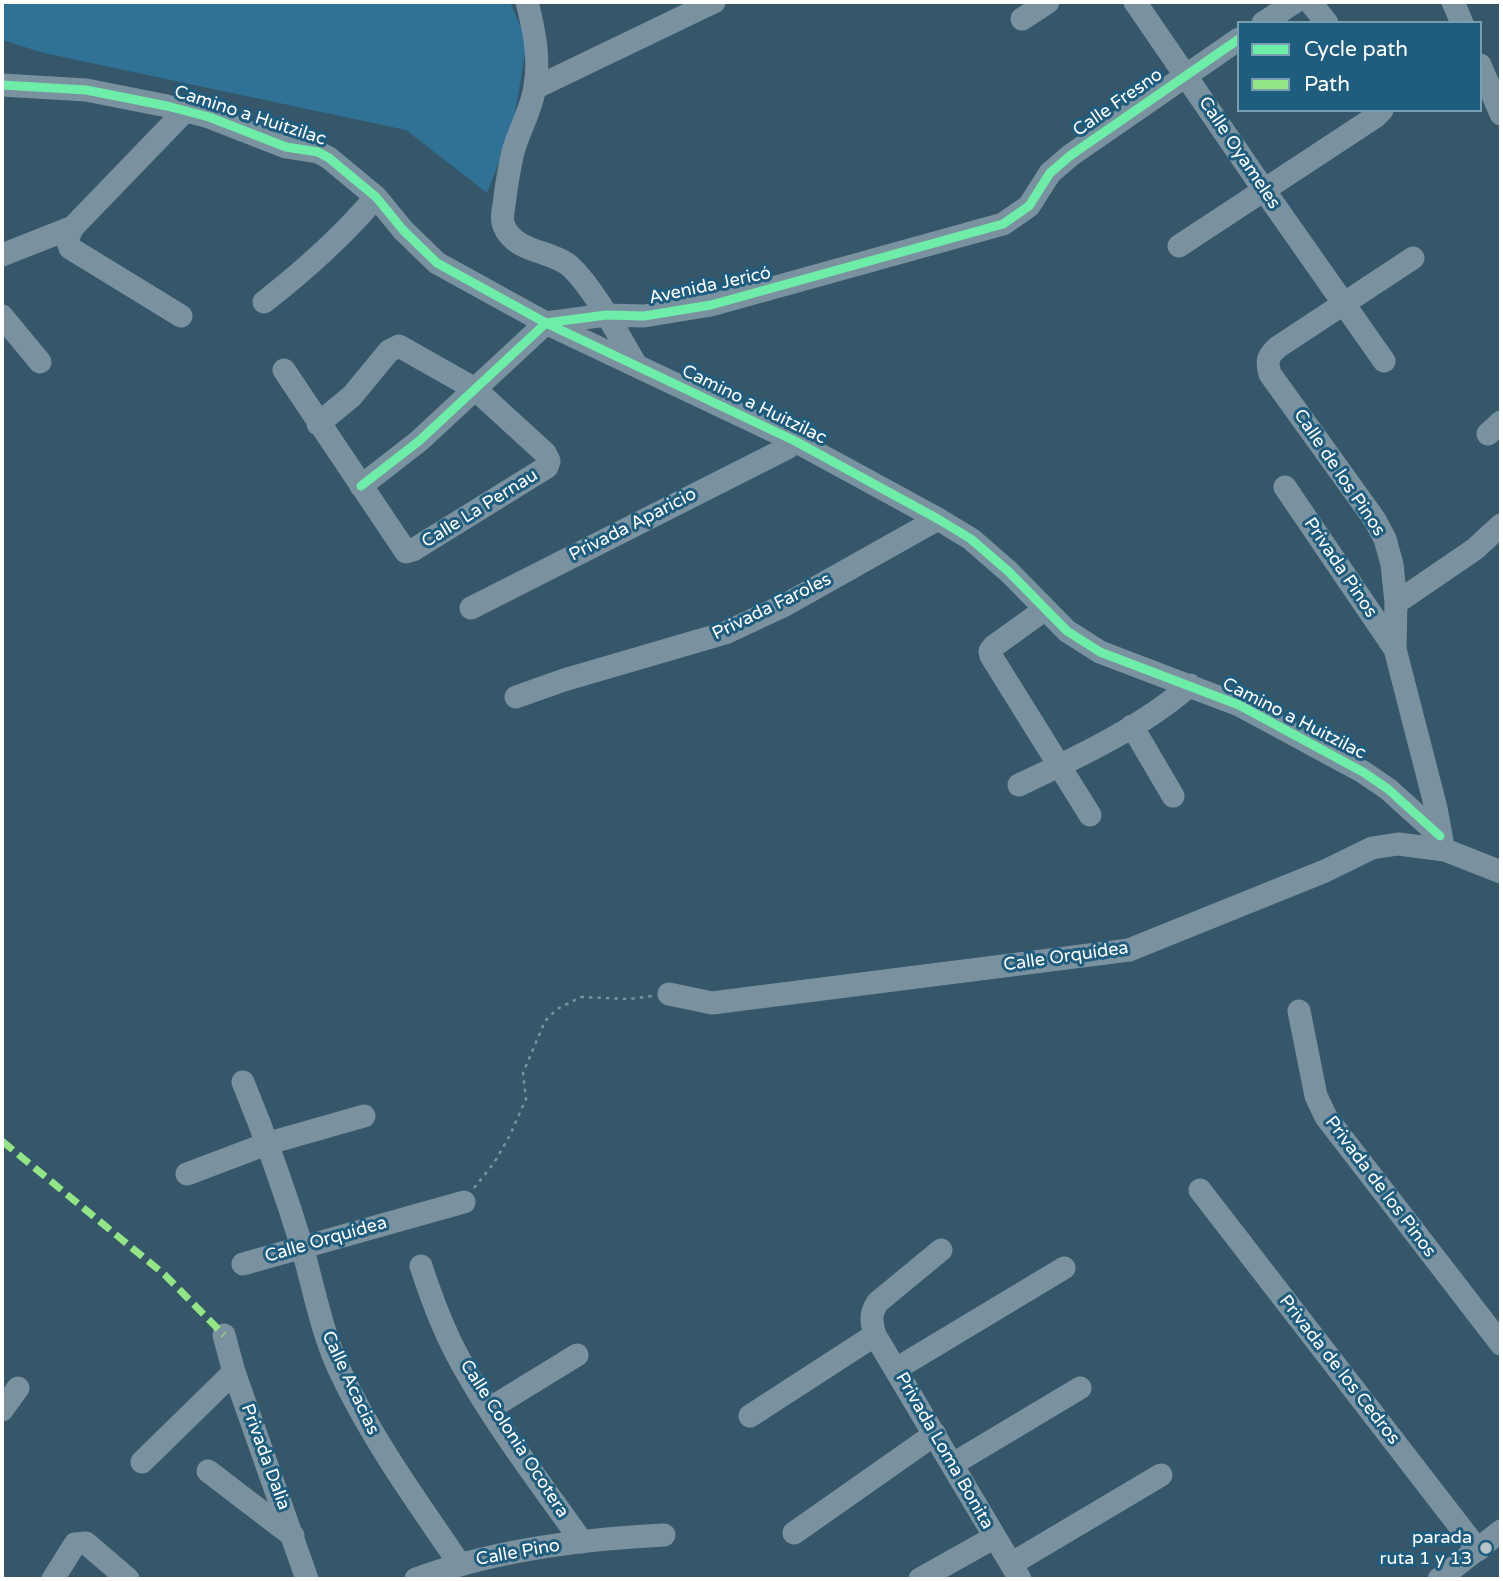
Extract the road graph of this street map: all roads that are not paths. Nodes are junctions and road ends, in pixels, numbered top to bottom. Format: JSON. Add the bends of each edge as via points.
{"nodes":[{"id":1,"x":527,"y":2,"type":"edge"},
{"id":2,"x":714,"y":2,"type":"edge"},
{"id":3,"x":1048,"y":2,"type":"edge"},
{"id":4,"x":1135,"y":2,"type":"edge"},
{"id":5,"x":1295,"y":2,"type":"edge"},
{"id":6,"x":1310,"y":2,"type":"edge"},
{"id":7,"x":1453,"y":2,"type":"edge"},
{"id":8,"x":1022,"y":19,"type":"dead end"},
{"id":9,"x":1266,"y":21,"type":"edge"},
{"id":10,"x":1325,"y":21,"type":"edge"},
{"id":11,"x":1461,"y":21,"type":"edge"},
{"id":12,"x":1237,"y":40,"type":"edge"},
{"id":13,"x":1482,"y":70,"type":"edge"},
{"id":14,"x":1185,"y":74,"type":"junction"},
{"id":15,"x":12,"y":85,"type":"edge"},
{"id":16,"x":535,"y":88,"type":"junction"},
{"id":17,"x":185,"y":111,"type":"junction"},
{"id":18,"x":1380,"y":112,"type":"edge"},
{"id":19,"x":1501,"y":114,"type":"edge"},
{"id":20,"x":1264,"y":190,"type":"junction"},
{"id":21,"x":376,"y":197,"type":"junction"},
{"id":22,"x":1029,"y":206,"type":"joint"},
{"id":23,"x":73,"y":227,"type":"junction"},
{"id":24,"x":1179,"y":246,"type":"dead end"},
{"id":25,"x":2,"y":255,"type":"edge"},
{"id":26,"x":1413,"y":258,"type":"dead end"},
{"id":27,"x":264,"y":302,"type":"dead end"},
{"id":28,"x":1344,"y":305,"type":"junction"},
{"id":29,"x":606,"y":315,"type":"junction"},
{"id":30,"x":2,"y":316,"type":"edge"},
{"id":31,"x":181,"y":316,"type":"dead end"},
{"id":32,"x":546,"y":323,"type":"junction"},
{"id":33,"x":1384,"y":361,"type":"dead end"},
{"id":34,"x":40,"y":362,"type":"dead end"},
{"id":35,"x":636,"y":365,"type":"junction"},
{"id":36,"x":284,"y":369,"type":"dead end"},
{"id":37,"x":475,"y":389,"type":"junction"},
{"id":38,"x":318,"y":424,"type":"junction"},
{"id":39,"x":795,"y":441,"type":"junction"},
{"id":40,"x":361,"y":486,"type":"junction"},
{"id":41,"x":1285,"y":486,"type":"dead end"},
{"id":42,"x":939,"y":519,"type":"junction"},
{"id":43,"x":1501,"y":524,"type":"edge"},
{"id":44,"x":1396,"y":603,"type":"junction"},
{"id":45,"x":471,"y":607,"type":"dead end"},
{"id":46,"x":1044,"y":610,"type":"junction"},
{"id":47,"x":1395,"y":649,"type":"junction"},
{"id":48,"x":1190,"y":685,"type":"junction"},
{"id":49,"x":516,"y":697,"type":"dead end"},
{"id":50,"x":1132,"y":726,"type":"junction"},
{"id":51,"x":1060,"y":766,"type":"junction"},
{"id":52,"x":1019,"y":785,"type":"dead end"},
{"id":53,"x":1173,"y":796,"type":"dead end"},
{"id":54,"x":1090,"y":815,"type":"dead end"},
{"id":55,"x":1443,"y":843,"type":"junction"},
{"id":56,"x":1501,"y":872,"type":"edge"},
{"id":57,"x":668,"y":993,"type":"road end"},
{"id":58,"x":1299,"y":1011,"type":"dead end"},
{"id":59,"x":243,"y":1082,"type":"dead end"},
{"id":60,"x":365,"y":1116,"type":"dead end"},
{"id":61,"x":268,"y":1143,"type":"junction"},
{"id":62,"x":187,"y":1174,"type":"dead end"},
{"id":63,"x":1200,"y":1190,"type":"dead end"},
{"id":64,"x":464,"y":1202,"type":"road end"},
{"id":65,"x":303,"y":1248,"type":"junction"},
{"id":66,"x":941,"y":1250,"type":"dead end"},
{"id":67,"x":243,"y":1264,"type":"dead end"},
{"id":68,"x":421,"y":1266,"type":"dead end"},
{"id":69,"x":1064,"y":1268,"type":"dead end"},
{"id":70,"x":873,"y":1328,"type":"junction"},
{"id":71,"x":224,"y":1335,"type":"dead end"},
{"id":72,"x":1501,"y":1344,"type":"edge"},
{"id":73,"x":577,"y":1355,"type":"dead end"},
{"id":74,"x":896,"y":1369,"type":"junction"},
{"id":75,"x":234,"y":1372,"type":"junction"},
{"id":76,"x":18,"y":1388,"type":"dead end"},
{"id":77,"x":1080,"y":1388,"type":"dead end"},
{"id":78,"x":489,"y":1409,"type":"junction"},
{"id":79,"x":2,"y":1410,"type":"edge"},
{"id":80,"x":750,"y":1416,"type":"dead end"},
{"id":81,"x":935,"y":1434,"type":"junction"},
{"id":82,"x":142,"y":1462,"type":"dead end"},
{"id":83,"x":953,"y":1464,"type":"junction"},
{"id":84,"x":208,"y":1471,"type":"dead end"},
{"id":85,"x":1161,"y":1475,"type":"dead end"},
{"id":86,"x":793,"y":1533,"type":"dead end"},
{"id":87,"x":664,"y":1535,"type":"dead end"},
{"id":88,"x":1500,"y":1535,"type":"edge"},
{"id":89,"x":293,"y":1536,"type":"junction"},
{"id":90,"x":995,"y":1537,"type":"junction"},
{"id":91,"x":582,"y":1542,"type":"junction"},
{"id":92,"x":1478,"y":1550,"type":"junction"},
{"id":93,"x":459,"y":1563,"type":"junction"},
{"id":94,"x":1016,"y":1572,"type":"edge"},
{"id":95,"x":53,"y":1579,"type":"edge"},
{"id":96,"x":128,"y":1579,"type":"edge"},
{"id":97,"x":307,"y":1579,"type":"edge"},
{"id":98,"x":416,"y":1579,"type":"edge"},
{"id":99,"x":920,"y":1579,"type":"edge"},
{"id":100,"x":1439,"y":1579,"type":"edge"}],
"edges":[{"from":1,"to":16,"type":"street","via":[[537,57]]},
{"from":2,"to":16,"type":"street"},
{"from":3,"to":8,"type":"street"},
{"from":4,"to":14,"type":"street","name":"Calle Oyameles"},
{"from":5,"to":9,"type":"street"},
{"from":6,"to":10,"type":"street"},
{"from":7,"to":11,"type":"street"},
{"from":12,"to":14,"type":"street","name":"Calle Fresno"},
{"from":13,"to":19,"type":"street"},
{"from":14,"to":20,"type":"street","name":"Calle Oyameles"},
{"from":14,"to":22,"type":"street","name":"Calle Fresno","via":[[1049,173]]},
{"from":15,"to":17,"type":"street","name":"Camino a Huitzilac","via":[[86,90]]},
{"from":16,"to":29,"type":"street","via":[[513,153],[502,219],[511,237],[575,272]]},
{"from":17,"to":21,"type":"street","name":"Camino a Huitzilac","via":[[286,147],[318,152]]},
{"from":17,"to":23,"type":"street"},
{"from":18,"to":20,"type":"street"},
{"from":20,"to":24,"type":"street"},
{"from":20,"to":28,"type":"street","name":"Calle Oyameles"},
{"from":21,"to":27,"type":"street","via":[[301,274]]},
{"from":21,"to":32,"type":"street","name":"Camino a Huitzilac","via":[[437,263]]},
{"from":22,"to":29,"type":"street","name":"Avenida Jericó","via":[[987,230],[711,305],[644,316]]},
{"from":23,"to":25,"type":"street"},
{"from":23,"to":31,"type":"street","via":[[67,239],[70,248]]},
{"from":26,"to":28,"type":"street"},
{"from":28,"to":33,"type":"street","name":"Calle Oyameles"},
{"from":28,"to":44,"type":"street","name":"Calle de los Pinos","via":[[1278,347],[1267,364],[1381,530],[1392,564]]},
{"from":29,"to":32,"type":"street","name":"Avenida Jericó"},
{"from":29,"to":35,"type":"street"},
{"from":30,"to":34,"type":"street"},
{"from":32,"to":35,"type":"street","name":"Camino a Huitzilac"},
{"from":32,"to":37,"type":"street"},
{"from":35,"to":39,"type":"street","name":"Camino a Huitzilac"},
{"from":36,"to":38,"type":"street"},
{"from":37,"to":38,"type":"street","via":[[405,348],[394,347],[352,396]]},
{"from":37,"to":40,"type":"street"},
{"from":37,"to":40,"type":"street","name":"Calle La Pernau","via":[[545,453],[547,467],[405,552]]},
{"from":38,"to":40,"type":"street"},
{"from":39,"to":42,"type":"street","name":"Camino a Huitzilac"},
{"from":39,"to":45,"type":"street","name":"Privada Aparicio"},
{"from":41,"to":47,"type":"street","name":"Privada Pinos"},
{"from":42,"to":46,"type":"street","name":"Camino a Huitzilac","via":[[981,547]]},
{"from":42,"to":49,"type":"street","name":"Privada Faroles","via":[[725,633]]},
{"from":43,"to":44,"type":"street","via":[[1475,549]]},
{"from":44,"to":47,"type":"street","name":"Calle de los Pinos"},
{"from":46,"to":48,"type":"street","name":"Camino a Huitzilac","via":[[1100,652]]},
{"from":46,"to":51,"type":"street","via":[[990,651]]},
{"from":47,"to":55,"type":"street","name":"Calle de los Pinos"},
{"from":48,"to":50,"type":"street"},
{"from":48,"to":55,"type":"street","name":"Camino a Huitzilac","via":[[1239,705],[1363,772],[1388,789]]},
{"from":50,"to":51,"type":"street"},
{"from":50,"to":53,"type":"street"},
{"from":51,"to":52,"type":"street"},
{"from":51,"to":54,"type":"street"},
{"from":55,"to":56,"type":"street"},
{"from":55,"to":57,"type":"street","name":"Calle Orquídea","via":[[1372,848],[1129,950],[712,1003]]},
{"from":58,"to":72,"type":"street","name":"Privada de los Pinos","via":[[1316,1096],[1326,1117]]},
{"from":59,"to":61,"type":"street","name":"Calle Acacias"},
{"from":60,"to":61,"type":"street"},
{"from":61,"to":62,"type":"street"},
{"from":61,"to":65,"type":"street","name":"Calle Acacias"},
{"from":63,"to":92,"type":"street","name":"Privada de los Cedros"},
{"from":64,"to":65,"type":"street","name":"Calle Orquídea"},
{"from":65,"to":67,"type":"street","name":"Calle Orquídea"},
{"from":65,"to":93,"type":"street","name":"Calle Acacias","via":[[338,1367],[372,1433]]},
{"from":66,"to":70,"type":"street","via":[[878,1302],[873,1308]]},
{"from":68,"to":78,"type":"street","name":"Calle Colonia Ocotera","via":[[461,1363]]},
{"from":69,"to":74,"type":"street"},
{"from":70,"to":74,"type":"street","name":"Privada Loma Bonita"},
{"from":70,"to":80,"type":"street"},
{"from":71,"to":75,"type":"street","name":"Privada Dalia"},
{"from":73,"to":78,"type":"street"},
{"from":74,"to":81,"type":"street","name":"Privada Loma Bonita"},
{"from":75,"to":82,"type":"street"},
{"from":75,"to":89,"type":"street","name":"Privada Dalia"},
{"from":76,"to":79,"type":"street"},
{"from":77,"to":83,"type":"street"},
{"from":78,"to":91,"type":"street","name":"Calle Colonia Ocotera"},
{"from":81,"to":83,"type":"street","name":"Privada Loma Bonita"},
{"from":81,"to":86,"type":"street"},
{"from":83,"to":90,"type":"street","name":"Privada Loma Bonita"},
{"from":84,"to":89,"type":"street"},
{"from":85,"to":94,"type":"street"},
{"from":87,"to":91,"type":"street","name":"Calle Pino"},
{"from":88,"to":92,"type":"street"},
{"from":89,"to":97,"type":"street","name":"Privada Dalia"},
{"from":90,"to":94,"type":"street","name":"Privada Loma Bonita"},
{"from":90,"to":99,"type":"street"},
{"from":91,"to":93,"type":"street","name":"Calle Pino"},
{"from":92,"to":100,"type":"street"},
{"from":93,"to":98,"type":"street","name":"Calle Pino"},
{"from":95,"to":96,"type":"street","via":[[80,1542]]}]}
